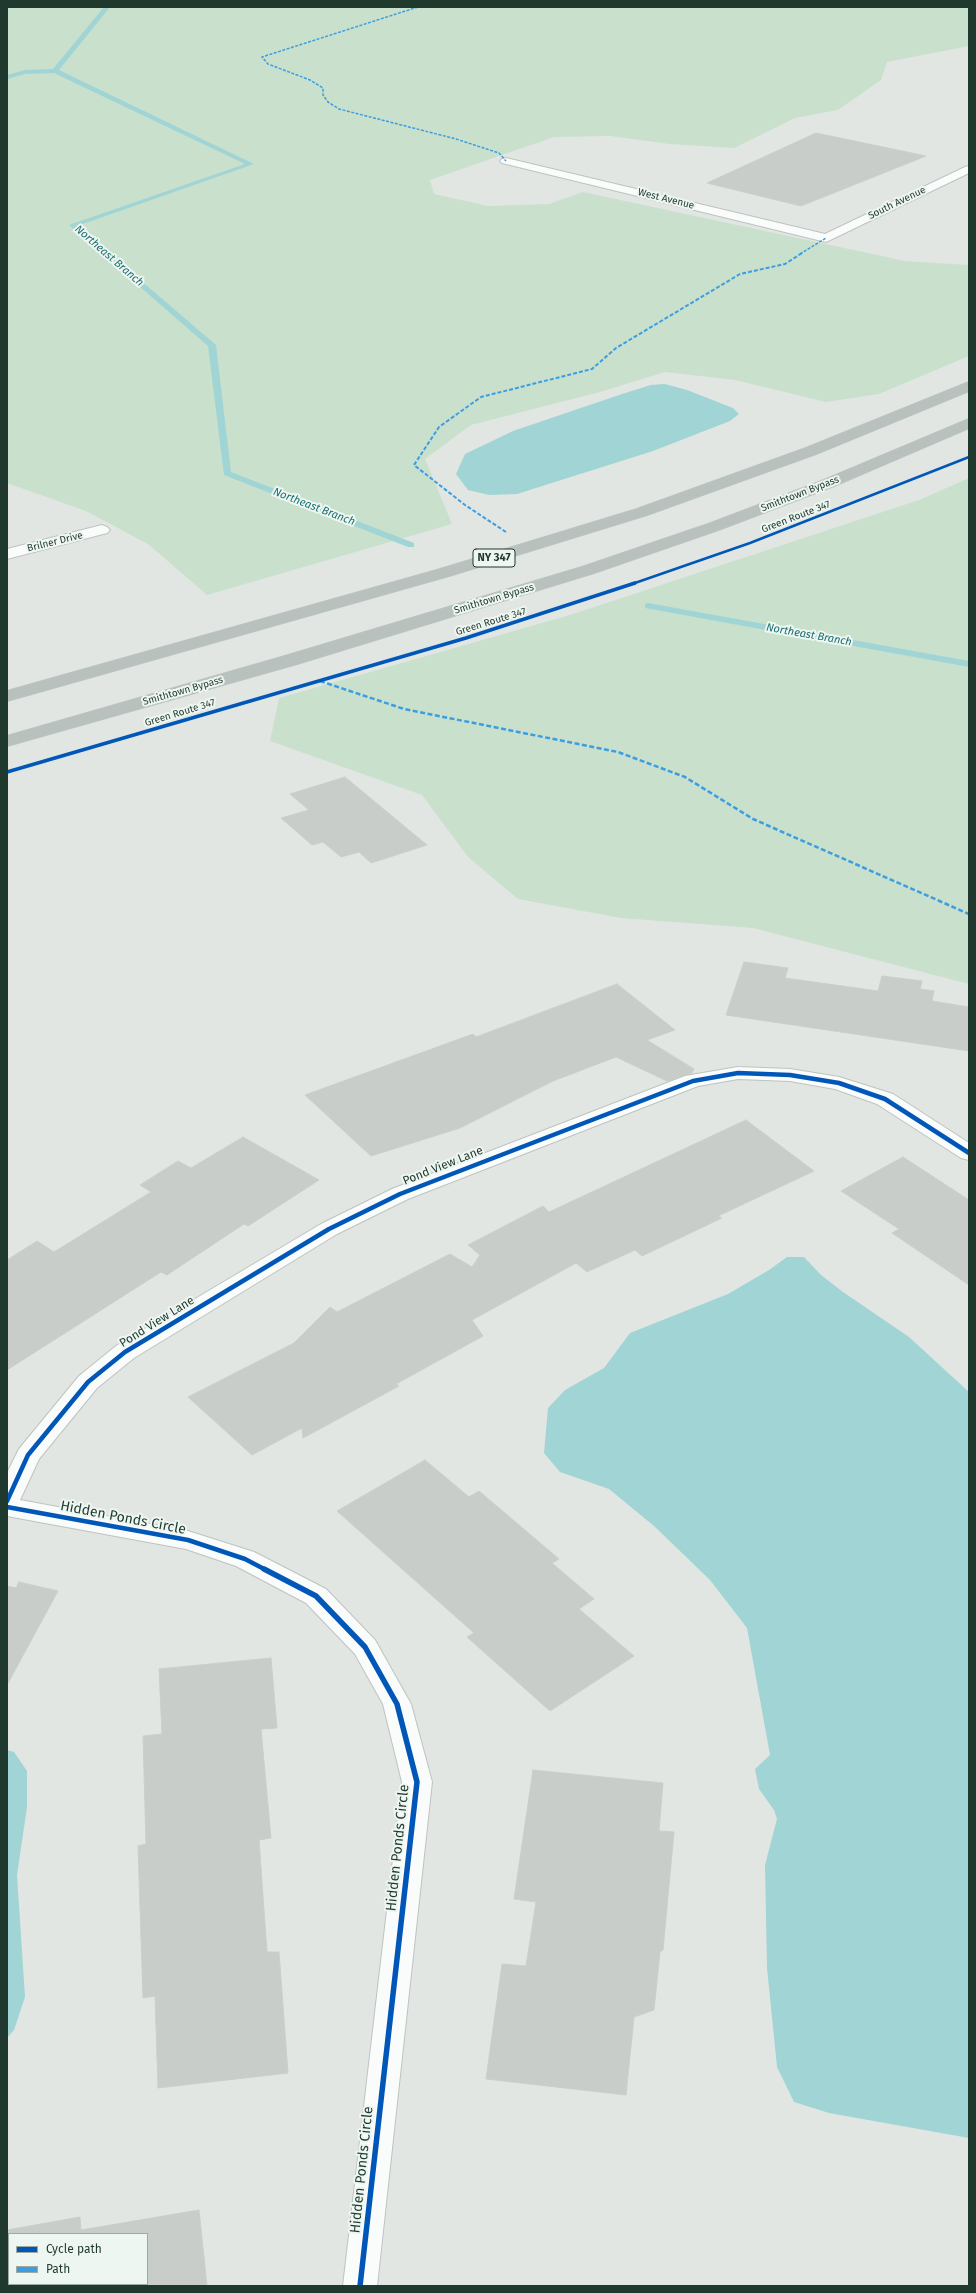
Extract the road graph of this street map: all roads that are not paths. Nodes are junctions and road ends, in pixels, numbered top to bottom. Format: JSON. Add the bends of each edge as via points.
{"nodes":[{"id":1,"x":506,"y":160,"type":"dead end"},
{"id":2,"x":969,"y":169,"type":"edge"},
{"id":3,"x":826,"y":238,"type":"joint"},
{"id":4,"x":969,"y":386,"type":"edge"},
{"id":5,"x":969,"y":424,"type":"edge"},
{"id":6,"x":102,"y":530,"type":"dead end"},
{"id":7,"x":7,"y":554,"type":"edge"},
{"id":8,"x":7,"y":696,"type":"edge"},
{"id":9,"x":7,"y":741,"type":"edge"},
{"id":10,"x":969,"y":1153,"type":"edge"},
{"id":11,"x":7,"y":1501,"type":"edge"},
{"id":12,"x":7,"y":1507,"type":"edge"},
{"id":13,"x":360,"y":2286,"type":"edge"}],
"edges":[{"from":1,"to":3,"type":"street","name":"West Avenue"},
{"from":2,"to":3,"type":"street","name":"South Avenue"},
{"from":4,"to":8,"type":"highway","number":"NY 347","via":[[811,451],[642,512],[443,573]]},
{"from":5,"to":9,"type":"highway","name":"Smithtown Bypass","via":[[829,483],[716,526],[588,570],[283,662]]},
{"from":6,"to":7,"type":"street","name":"Brilner Drive"},
{"from":10,"to":11,"type":"street","name":"Pond View Lane","via":[[885,1099],[839,1083],[790,1075],[738,1073],[693,1081],[400,1194],[329,1230],[125,1352],[88,1382],[28,1455]]},
{"from":12,"to":13,"type":"street","name":"Hidden Ponds Circle","via":[[188,1540],[245,1559],[316,1596],[365,1647],[397,1704],[417,1782]]}]}
